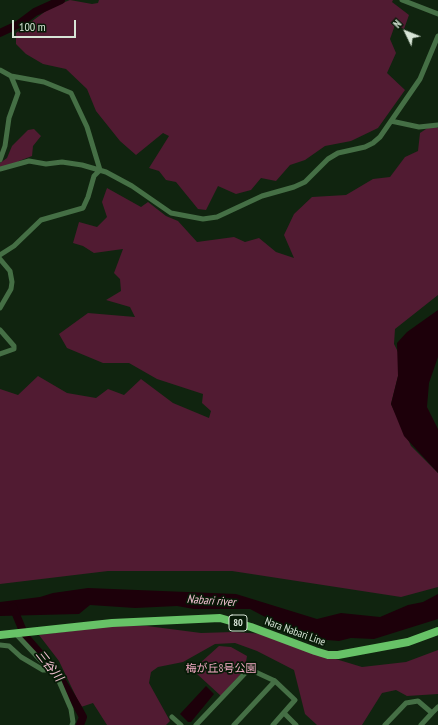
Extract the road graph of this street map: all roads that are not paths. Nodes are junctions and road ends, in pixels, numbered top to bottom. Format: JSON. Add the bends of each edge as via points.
{"nodes":[{"id":1,"x":402,"y":0,"type":"edge"},
{"id":2,"x":438,"y":14,"type":"edge"},
{"id":3,"x":438,"y":36,"type":"edge"},
{"id":4,"x":0,"y":70,"type":"edge"},
{"id":5,"x":11,"y":76,"type":"junction"},
{"id":6,"x":391,"y":121,"type":"junction"},
{"id":7,"x":438,"y":125,"type":"edge"},
{"id":8,"x":0,"y":160,"type":"edge"},
{"id":9,"x":0,"y":169,"type":"edge"},
{"id":10,"x":100,"y":170,"type":"junction"},
{"id":11,"x":0,"y":255,"type":"edge"},
{"id":12,"x":0,"y":259,"type":"edge"},
{"id":13,"x":0,"y":308,"type":"edge"},
{"id":14,"x":0,"y":330,"type":"edge"},
{"id":15,"x":0,"y":354,"type":"edge"},
{"id":16,"x":438,"y":631,"type":"edge"},
{"id":17,"x":18,"y":634,"type":"junction"},
{"id":18,"x":0,"y":635,"type":"edge"},
{"id":19,"x":0,"y":645,"type":"edge"},
{"id":20,"x":50,"y":670,"type":"junction"},
{"id":21,"x":275,"y":681,"type":"junction"},
{"id":22,"x":438,"y":707,"type":"edge"},
{"id":23,"x":284,"y":713,"type":"junction"},
{"id":24,"x":432,"y":713,"type":"junction"},
{"id":25,"x":172,"y":716,"type":"dead end"},
{"id":26,"x":72,"y":725,"type":"edge"},
{"id":27,"x":181,"y":725,"type":"edge"},
{"id":28,"x":196,"y":725,"type":"edge"},
{"id":29,"x":234,"y":725,"type":"edge"},
{"id":30,"x":272,"y":725,"type":"edge"},
{"id":31,"x":296,"y":725,"type":"edge"},
{"id":32,"x":385,"y":725,"type":"edge"},
{"id":33,"x":422,"y":725,"type":"edge"}],
"edges":[{"from":1,"to":2,"type":"street"},
{"from":3,"to":6,"type":"street","via":[[420,79]]},
{"from":4,"to":5,"type":"street"},
{"from":5,"to":8,"type":"street","via":[[18,93],[9,118],[6,146]]},
{"from":5,"to":10,"type":"street","via":[[44,82],[71,93],[87,127]]},
{"from":6,"to":7,"type":"street","via":[[419,128]]},
{"from":6,"to":10,"type":"street","via":[[374,143],[338,153],[328,159],[305,182],[262,196],[217,217],[203,218],[171,213],[132,186]]},
{"from":9,"to":10,"type":"street","via":[[29,161],[46,164],[62,162]]},
{"from":10,"to":11,"type":"street","via":[[94,176],[83,208],[41,220],[14,246]]},
{"from":12,"to":13,"type":"street","via":[[10,271],[12,282],[11,289]]},
{"from":14,"to":15,"type":"street","via":[[14,349]]},
{"from":16,"to":17,"type":"main road","name":"Nara Nabari Line","number":"80","via":[[408,642],[338,655],[315,651],[220,618],[112,623]]},
{"from":17,"to":18,"type":"main road","name":"Nara Nabari Line","number":"80"},
{"from":17,"to":20,"type":"street"},
{"from":19,"to":20,"type":"street","via":[[9,646],[21,657],[43,670]]},
{"from":20,"to":26,"type":"street","via":[[58,679],[71,709]]},
{"from":21,"to":23,"type":"street","via":[[295,700]]},
{"from":21,"to":28,"type":"street","via":[[249,669]]},
{"from":21,"to":29,"type":"street"},
{"from":22,"to":24,"type":"street"},
{"from":23,"to":30,"type":"street"},
{"from":23,"to":31,"type":"street"},
{"from":24,"to":32,"type":"street","via":[[418,701],[406,703]]},
{"from":24,"to":33,"type":"street"},
{"from":25,"to":27,"type":"street"}]}
